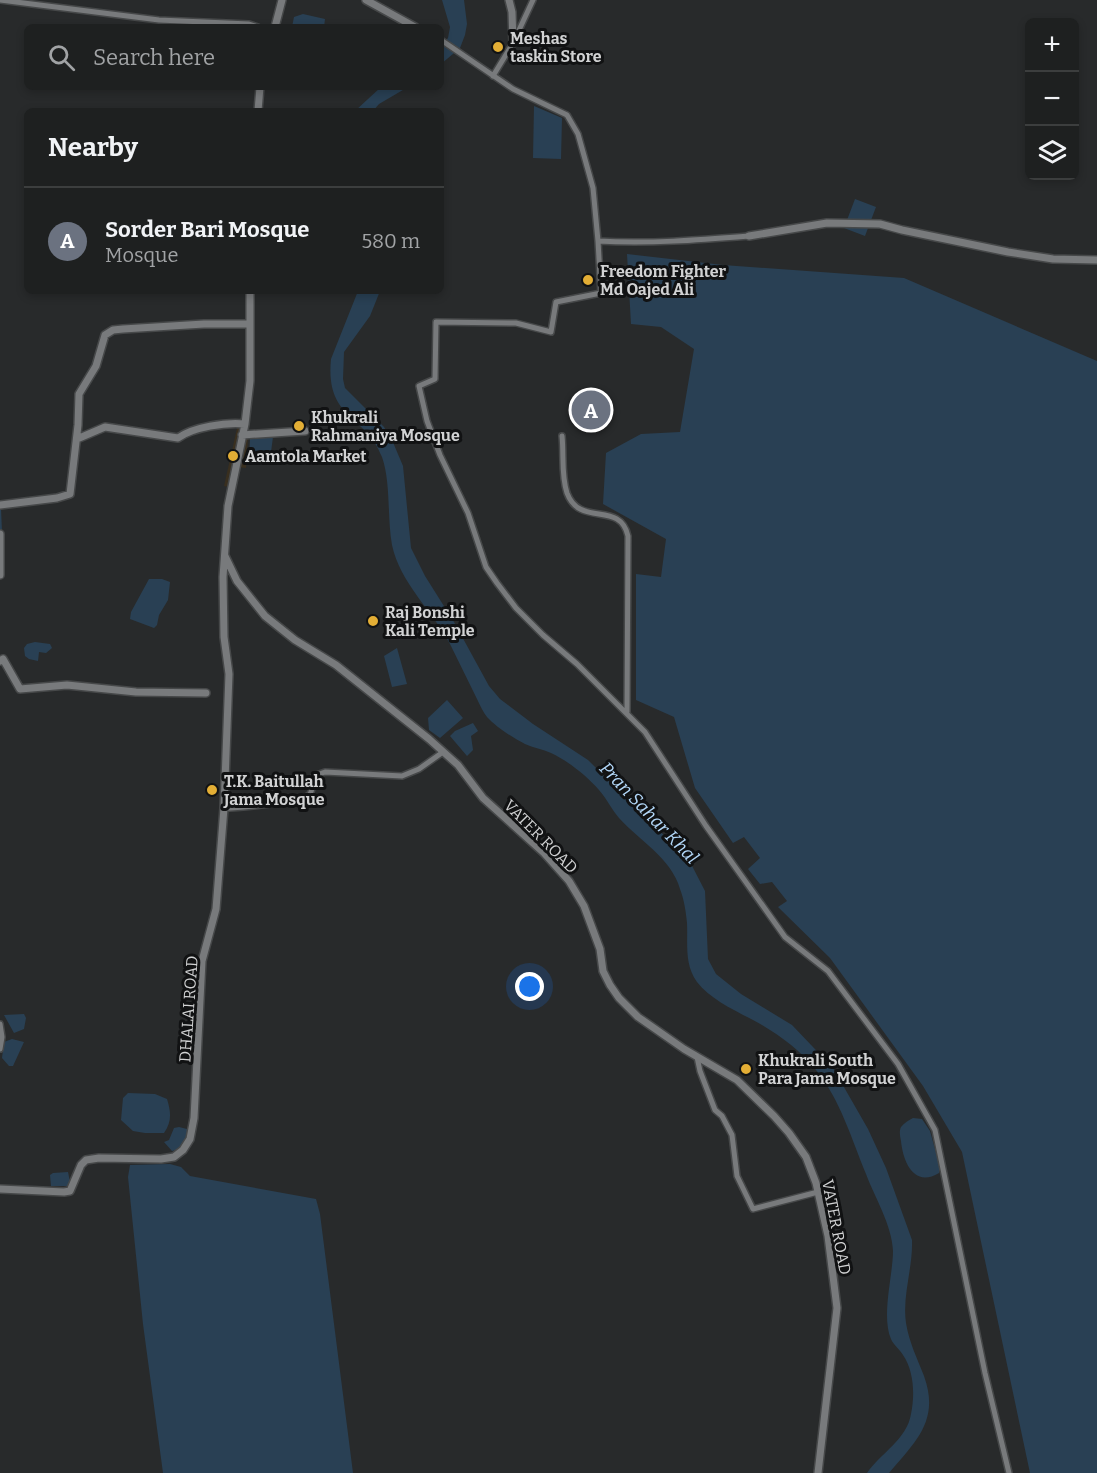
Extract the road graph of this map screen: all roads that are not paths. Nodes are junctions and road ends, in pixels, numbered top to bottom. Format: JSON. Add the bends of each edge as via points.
{"nodes":[{"id":1,"x":0,"y":0,"type":"edge"},
{"id":2,"x":282,"y":0,"type":"edge"},
{"id":3,"x":366,"y":0,"type":"edge"},
{"id":4,"x":509,"y":0,"type":"edge"},
{"id":5,"x":533,"y":0,"type":"edge"},
{"id":6,"x":249,"y":24,"type":"edge"},
{"id":7,"x":276,"y":24,"type":"edge"},
{"id":8,"x":410,"y":24,"type":"edge"},
{"id":9,"x":444,"y":42,"type":"edge"},
{"id":10,"x":513,"y":43,"type":"junction"},
{"id":11,"x":493,"y":76,"type":"junction"},
{"id":12,"x":260,"y":90,"type":"edge"},
{"id":13,"x":258,"y":108,"type":"edge"},
{"id":14,"x":749,"y":236,"type":"joint"},
{"id":15,"x":598,"y":240,"type":"junction"},
{"id":16,"x":1097,"y":260,"type":"edge"},
{"id":17,"x":250,"y":294,"type":"edge"},
{"id":18,"x":250,"y":324,"type":"junction"},
{"id":19,"x":244,"y":424,"type":"junction"},
{"id":20,"x":305,"y":431,"type":"dead end"},
{"id":21,"x":242,"y":435,"type":"junction"},
{"id":22,"x":562,"y":436,"type":"dead end"},
{"id":23,"x":77,"y":440,"type":"junction"},
{"id":24,"x":0,"y":505,"type":"edge"},
{"id":25,"x":0,"y":534,"type":"edge"},
{"id":26,"x":225,"y":556,"type":"junction"},
{"id":27,"x":0,"y":575,"type":"edge"},
{"id":28,"x":0,"y":661,"type":"edge"},
{"id":29,"x":206,"y":693,"type":"dead end"},
{"id":30,"x":627,"y":712,"type":"junction"},
{"id":31,"x":443,"y":752,"type":"junction"},
{"id":32,"x":224,"y":808,"type":"junction"},
{"id":33,"x":0,"y":1024,"type":"edge"},
{"id":34,"x":0,"y":1049,"type":"edge"},
{"id":35,"x":698,"y":1057,"type":"junction"},
{"id":36,"x":0,"y":1189,"type":"edge"},
{"id":37,"x":818,"y":1192,"type":"junction"},
{"id":38,"x":818,"y":1473,"type":"edge"},
{"id":39,"x":1009,"y":1473,"type":"edge"}],
"edges":[{"from":1,"to":6,"type":"street","via":[[159,20]]},
{"from":2,"to":7,"type":"street"},
{"from":3,"to":8,"type":"street"},
{"from":4,"to":10,"type":"street"},
{"from":5,"to":10,"type":"street"},
{"from":9,"to":11,"type":"street"},
{"from":10,"to":11,"type":"street"},
{"from":11,"to":15,"type":"street","via":[[567,115],[578,134],[593,188]]},
{"from":12,"to":13,"type":"street"},
{"from":14,"to":15,"type":"street","via":[[696,241]]},
{"from":14,"to":16,"type":"street","via":[[827,223],[879,224],[1008,252]]},
{"from":15,"to":30,"type":"street","via":[[601,293],[556,302],[551,332],[516,323],[436,322],[435,379],[419,386],[427,421],[468,513],[486,567],[516,608]]},
{"from":17,"to":18,"type":"street","name":"DHALAI ROAD"},
{"from":18,"to":19,"type":"street","name":"DHALAI ROAD","via":[[250,381]]},
{"from":18,"to":23,"type":"street","via":[[130,328],[105,335],[96,366],[79,394]]},
{"from":19,"to":21,"type":"street","name":"DHALAI ROAD"},
{"from":19,"to":23,"type":"street","via":[[189,430],[178,438],[105,427]]},
{"from":20,"to":21,"type":"street"},
{"from":21,"to":26,"type":"street","name":"DHALAI ROAD","via":[[228,506]]},
{"from":22,"to":30,"type":"street","via":[[563,476],[568,495],[577,508],[621,521],[628,536]]},
{"from":23,"to":24,"type":"street","via":[[70,494]]},
{"from":25,"to":27,"type":"street"},
{"from":26,"to":31,"type":"street","name":"VATER ROAD","via":[[237,581],[265,616],[336,665]]},
{"from":26,"to":32,"type":"street","name":"DHALAI ROAD","via":[[224,637],[229,674]]},
{"from":28,"to":29,"type":"street","via":[[3,659],[20,689],[67,685],[136,692]]},
{"from":30,"to":39,"type":"street","via":[[645,732],[785,938],[828,971],[898,1064],[931,1121]]},
{"from":31,"to":32,"type":"street","via":[[402,776],[325,772],[314,776],[307,797]]},
{"from":31,"to":35,"type":"street","name":"VATER ROAD","via":[[483,798],[569,881],[584,906],[600,949],[603,971],[619,998],[638,1017]]},
{"from":32,"to":36,"type":"street","name":"DHALAI ROAD","via":[[216,909],[202,961],[190,1139],[174,1157],[86,1160],[70,1191]]},
{"from":33,"to":34,"type":"street"},
{"from":35,"to":37,"type":"street","name":"VATER ROAD","via":[[737,1080],[774,1116],[806,1157]]},
{"from":35,"to":37,"type":"street","via":[[715,1110],[732,1135],[737,1176],[753,1209]]},
{"from":37,"to":38,"type":"street","name":"VATER ROAD","via":[[837,1308]]}]}
